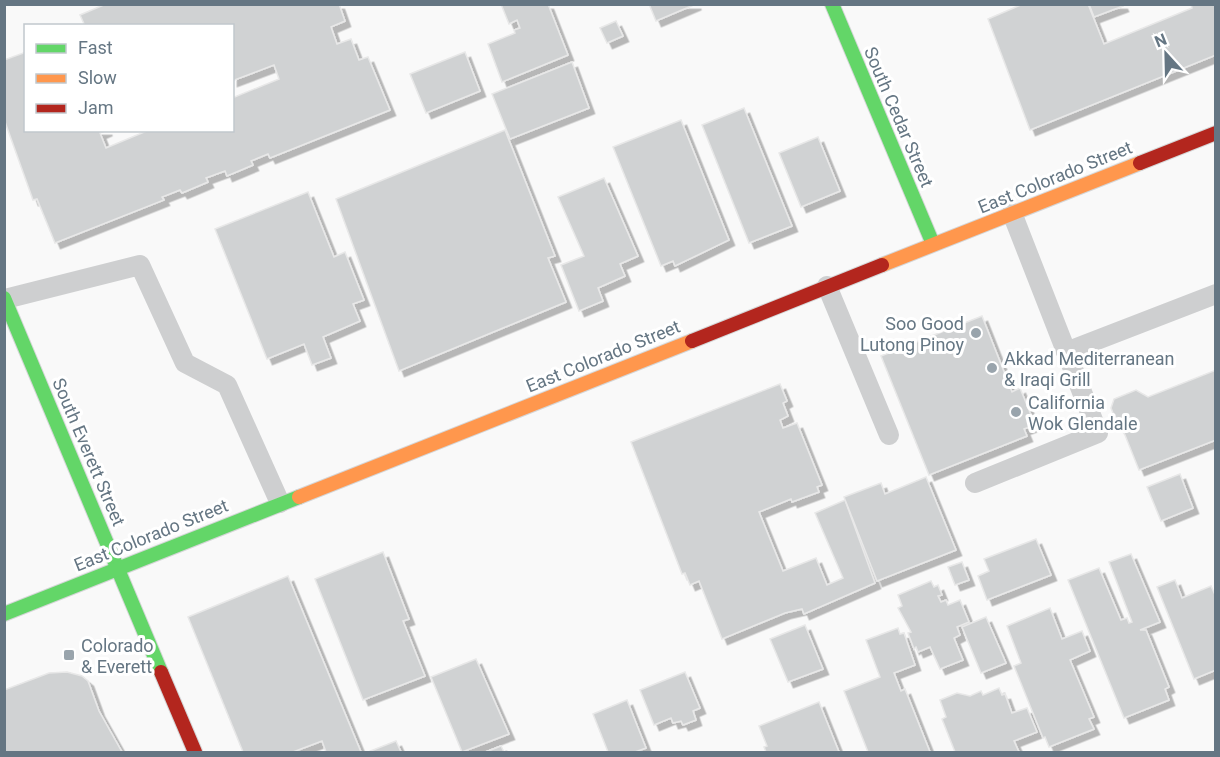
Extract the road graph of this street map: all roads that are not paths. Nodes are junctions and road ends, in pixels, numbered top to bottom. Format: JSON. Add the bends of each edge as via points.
{"nodes":[{"id":1,"x":832,"y":4,"type":"edge"},
{"id":2,"x":1215,"y":133,"type":"edge"},
{"id":3,"x":1012,"y":213,"type":"junction"},
{"id":4,"x":933,"y":244,"type":"junction"},
{"id":5,"x":827,"y":286,"type":"junction"},
{"id":6,"x":1215,"y":294,"type":"edge"},
{"id":7,"x":5,"y":299,"type":"edge"},
{"id":8,"x":1066,"y":352,"type":"junction"},
{"id":9,"x":888,"y":435,"type":"dead end"},
{"id":10,"x":975,"y":483,"type":"dead end"},
{"id":11,"x":280,"y":503,"type":"junction"},
{"id":12,"x":118,"y":567,"type":"junction"},
{"id":13,"x":4,"y":614,"type":"edge"},
{"id":14,"x":195,"y":753,"type":"edge"}],
"edges":[{"from":1,"to":4,"type":"main road","name":"South Cedar Street"},
{"from":2,"to":3,"type":"main road","name":"East Colorado Street"},
{"from":3,"to":4,"type":"main road","name":"East Colorado Street"},
{"from":3,"to":8,"type":"lane"},
{"from":4,"to":5,"type":"main road","name":"East Colorado Street"},
{"from":5,"to":9,"type":"lane"},
{"from":5,"to":11,"type":"main road","name":"East Colorado Street"},
{"from":6,"to":8,"type":"lane"},
{"from":7,"to":11,"type":"lane","via":[[140,265],[185,363],[227,386]]},
{"from":7,"to":12,"type":"main road","name":"South Everett Street"},
{"from":8,"to":10,"type":"lane","via":[[1098,433]]},
{"from":11,"to":12,"type":"main road","name":"East Colorado Street"},
{"from":12,"to":13,"type":"main road","name":"East Colorado Street"},
{"from":12,"to":14,"type":"main road","name":"South Everett Street"}]}
